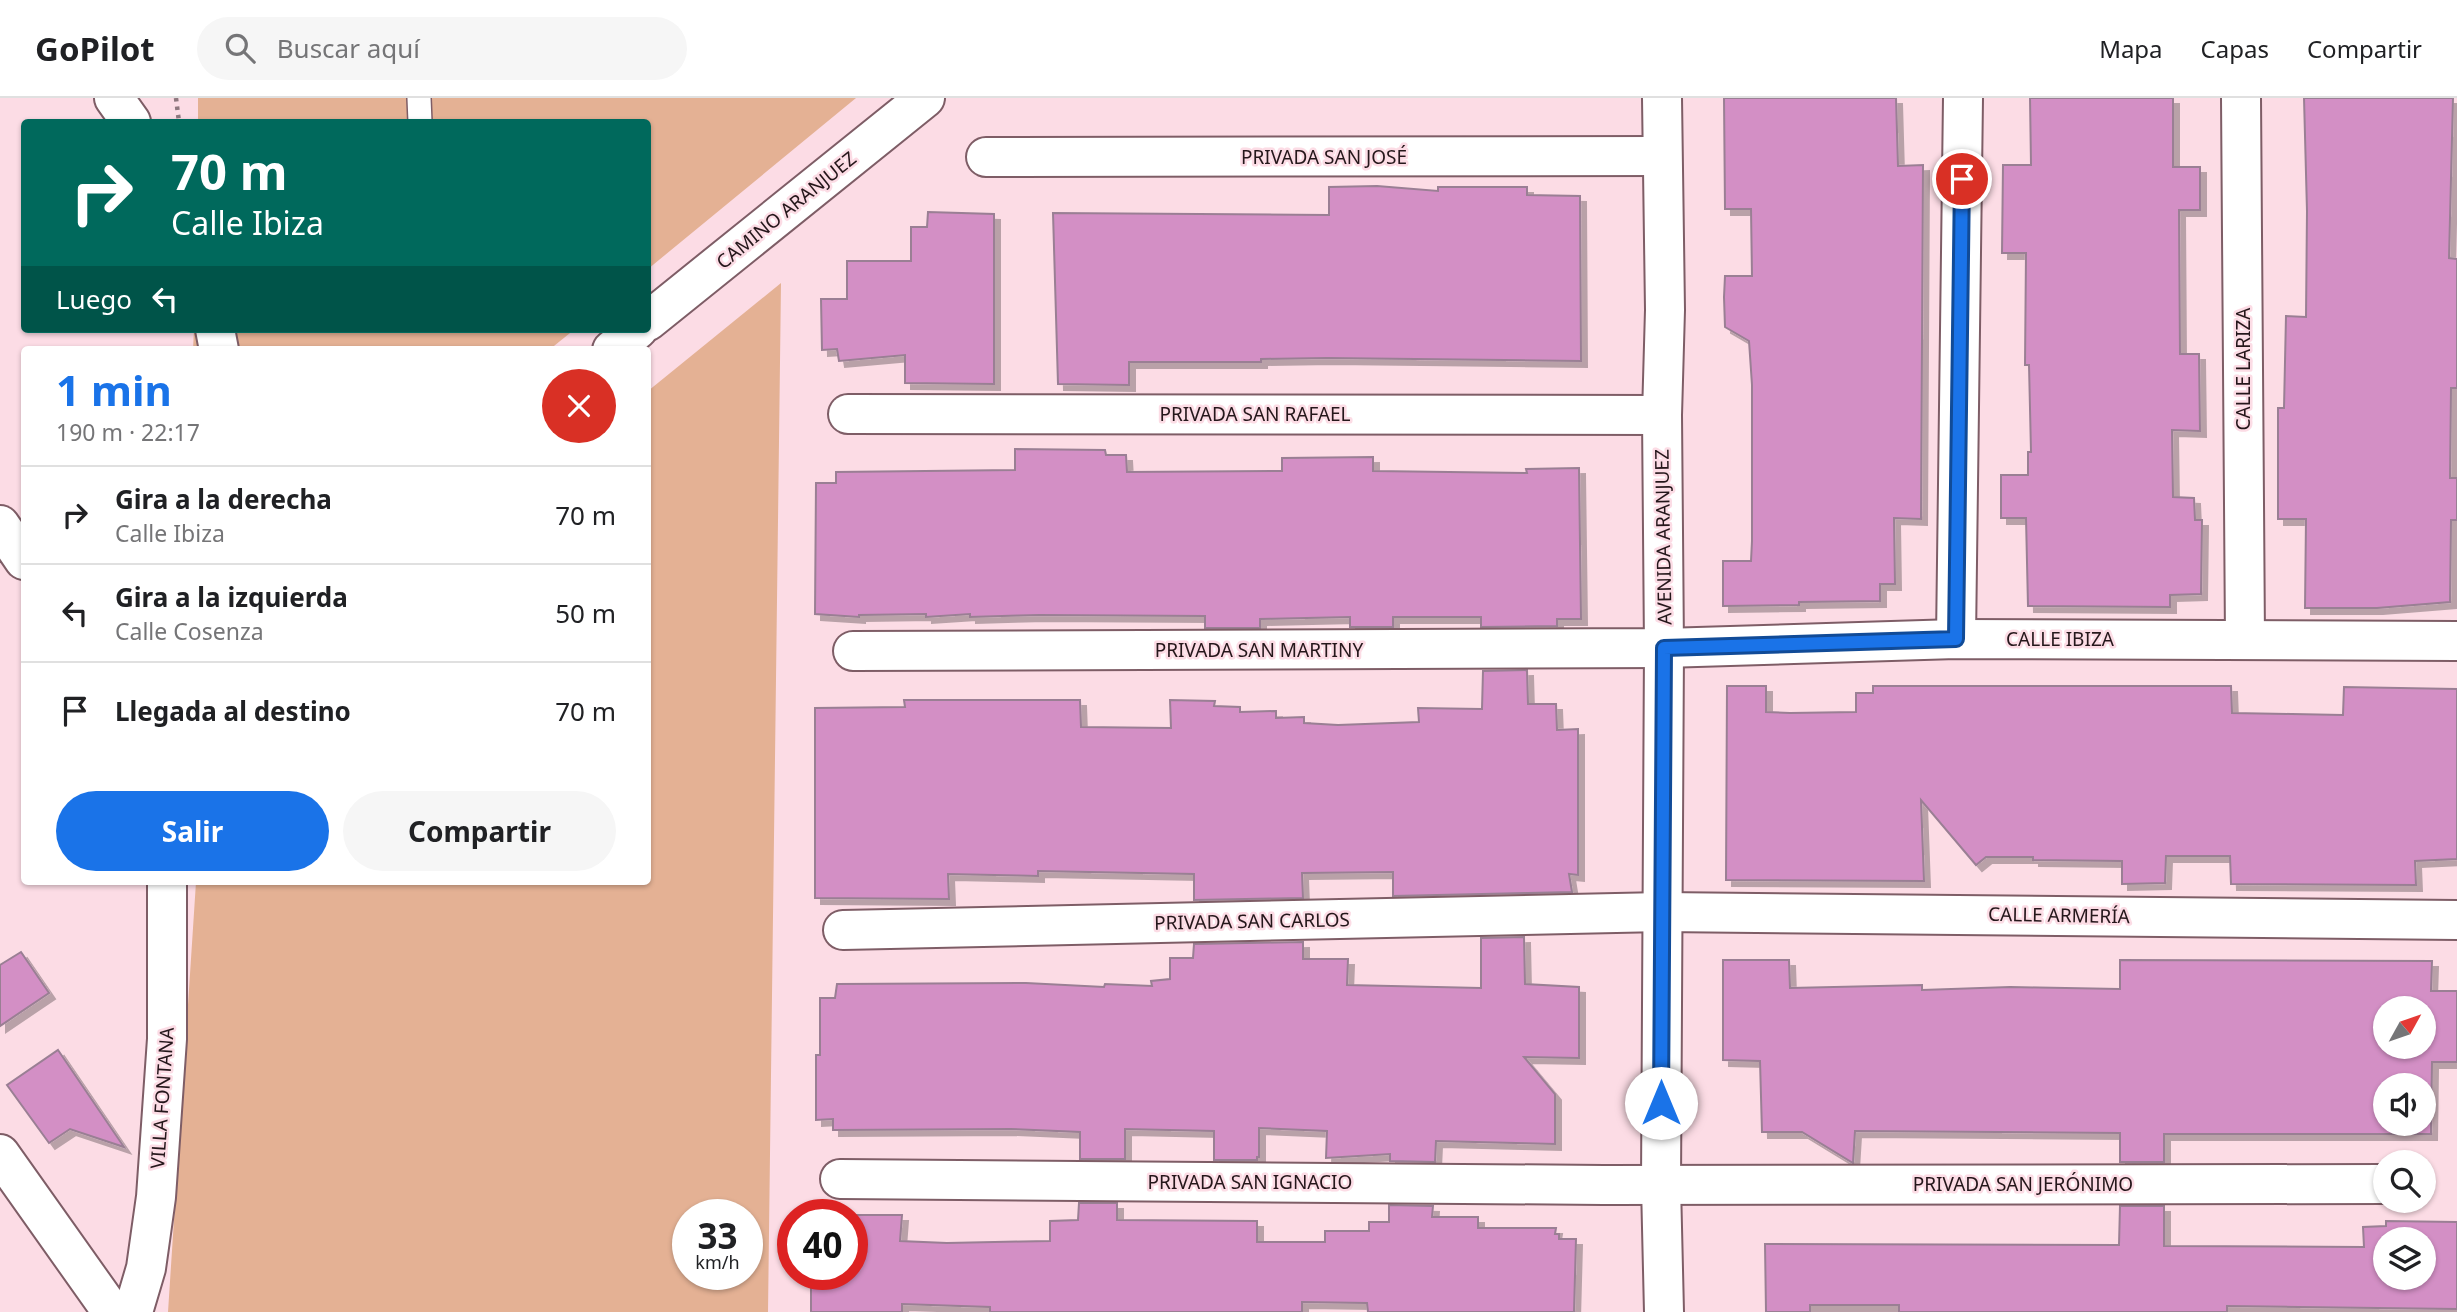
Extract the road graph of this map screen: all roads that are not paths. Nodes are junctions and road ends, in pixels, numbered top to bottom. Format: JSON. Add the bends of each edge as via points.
{"nodes":[{"id":1,"x":114,"y":98,"type":"edge"},
{"id":2,"x":419,"y":98,"type":"edge"},
{"id":3,"x":925,"y":98,"type":"edge"},
{"id":4,"x":1662,"y":98,"type":"edge"},
{"id":5,"x":1963,"y":98,"type":"edge"},
{"id":6,"x":2242,"y":98,"type":"edge"},
{"id":7,"x":129,"y":119,"type":"edge"},
{"id":8,"x":420,"y":119,"type":"edge"},
{"id":9,"x":1662,"y":156,"type":"junction"},
{"id":10,"x":986,"y":157,"type":"dead end"},
{"id":11,"x":651,"y":319,"type":"edge"},
{"id":12,"x":633,"y":333,"type":"edge"},
{"id":13,"x":617,"y":346,"type":"edge"},
{"id":14,"x":848,"y":414,"type":"dead end"},
{"id":15,"x":1662,"y":415,"type":"junction"},
{"id":16,"x":0,"y":524,"type":"edge"},
{"id":17,"x":21,"y":556,"type":"edge"},
{"id":18,"x":1956,"y":639,"type":"junction"},
{"id":19,"x":2245,"y":639,"type":"junction"},
{"id":20,"x":2457,"y":640,"type":"edge"},
{"id":21,"x":1664,"y":648,"type":"junction"},
{"id":22,"x":853,"y":651,"type":"dead end"},
{"id":23,"x":167,"y":885,"type":"edge"},
{"id":24,"x":1661,"y":912,"type":"junction"},
{"id":25,"x":2457,"y":920,"type":"edge"},
{"id":26,"x":843,"y":930,"type":"dead end"},
{"id":27,"x":0,"y":1154,"type":"edge"},
{"id":28,"x":840,"y":1179,"type":"dead end"},
{"id":29,"x":2373,"y":1184,"type":"edge"},
{"id":30,"x":1661,"y":1185,"type":"junction"},
{"id":31,"x":112,"y":1312,"type":"edge"},
{"id":32,"x":133,"y":1312,"type":"edge"},
{"id":33,"x":1664,"y":1312,"type":"edge"}],
"edges":[{"from":1,"to":7,"type":"street"},
{"from":2,"to":8,"type":"lane"},
{"from":3,"to":11,"type":"street","name":"CAMINO ARANJUEZ"},
{"from":4,"to":9,"type":"street","name":"AVENIDA ARANJUEZ"},
{"from":5,"to":18,"type":"street"},
{"from":6,"to":19,"type":"street","name":"CALLE LARIZA"},
{"from":9,"to":10,"type":"street","name":"PRIVADA SAN JOSÉ"},
{"from":9,"to":15,"type":"street","name":"AVENIDA ARANJUEZ"},
{"from":12,"to":13,"type":"street"},
{"from":14,"to":15,"type":"street","name":"PRIVADA SAN RAFAEL"},
{"from":15,"to":21,"type":"street","name":"AVENIDA ARANJUEZ"},
{"from":16,"to":17,"type":"street"},
{"from":18,"to":19,"type":"street","name":"CALLE IBIZA"},
{"from":18,"to":21,"type":"street","name":"CALLE IBIZA"},
{"from":19,"to":20,"type":"street","name":"CALLE IBIZA"},
{"from":21,"to":22,"type":"street","name":"PRIVADA SAN MARTINY"},
{"from":21,"to":24,"type":"street","name":"AVENIDA ARANJUEZ"},
{"from":23,"to":32,"type":"street","name":"VILLA FONTANA","via":[[167,1039],[157,1184],[146,1268]]},
{"from":24,"to":25,"type":"street","name":"CALLE ARMERÍA"},
{"from":24,"to":26,"type":"street","name":"PRIVADA SAN CARLOS"},
{"from":24,"to":30,"type":"street","name":"AVENIDA ARANJUEZ"},
{"from":27,"to":31,"type":"street"},
{"from":28,"to":30,"type":"street","name":"PRIVADA SAN IGNACIO"},
{"from":29,"to":30,"type":"street","name":"PRIVADA SAN JERÓNIMO"},
{"from":30,"to":33,"type":"street","name":"AVENIDA ARANJUEZ"}]}
